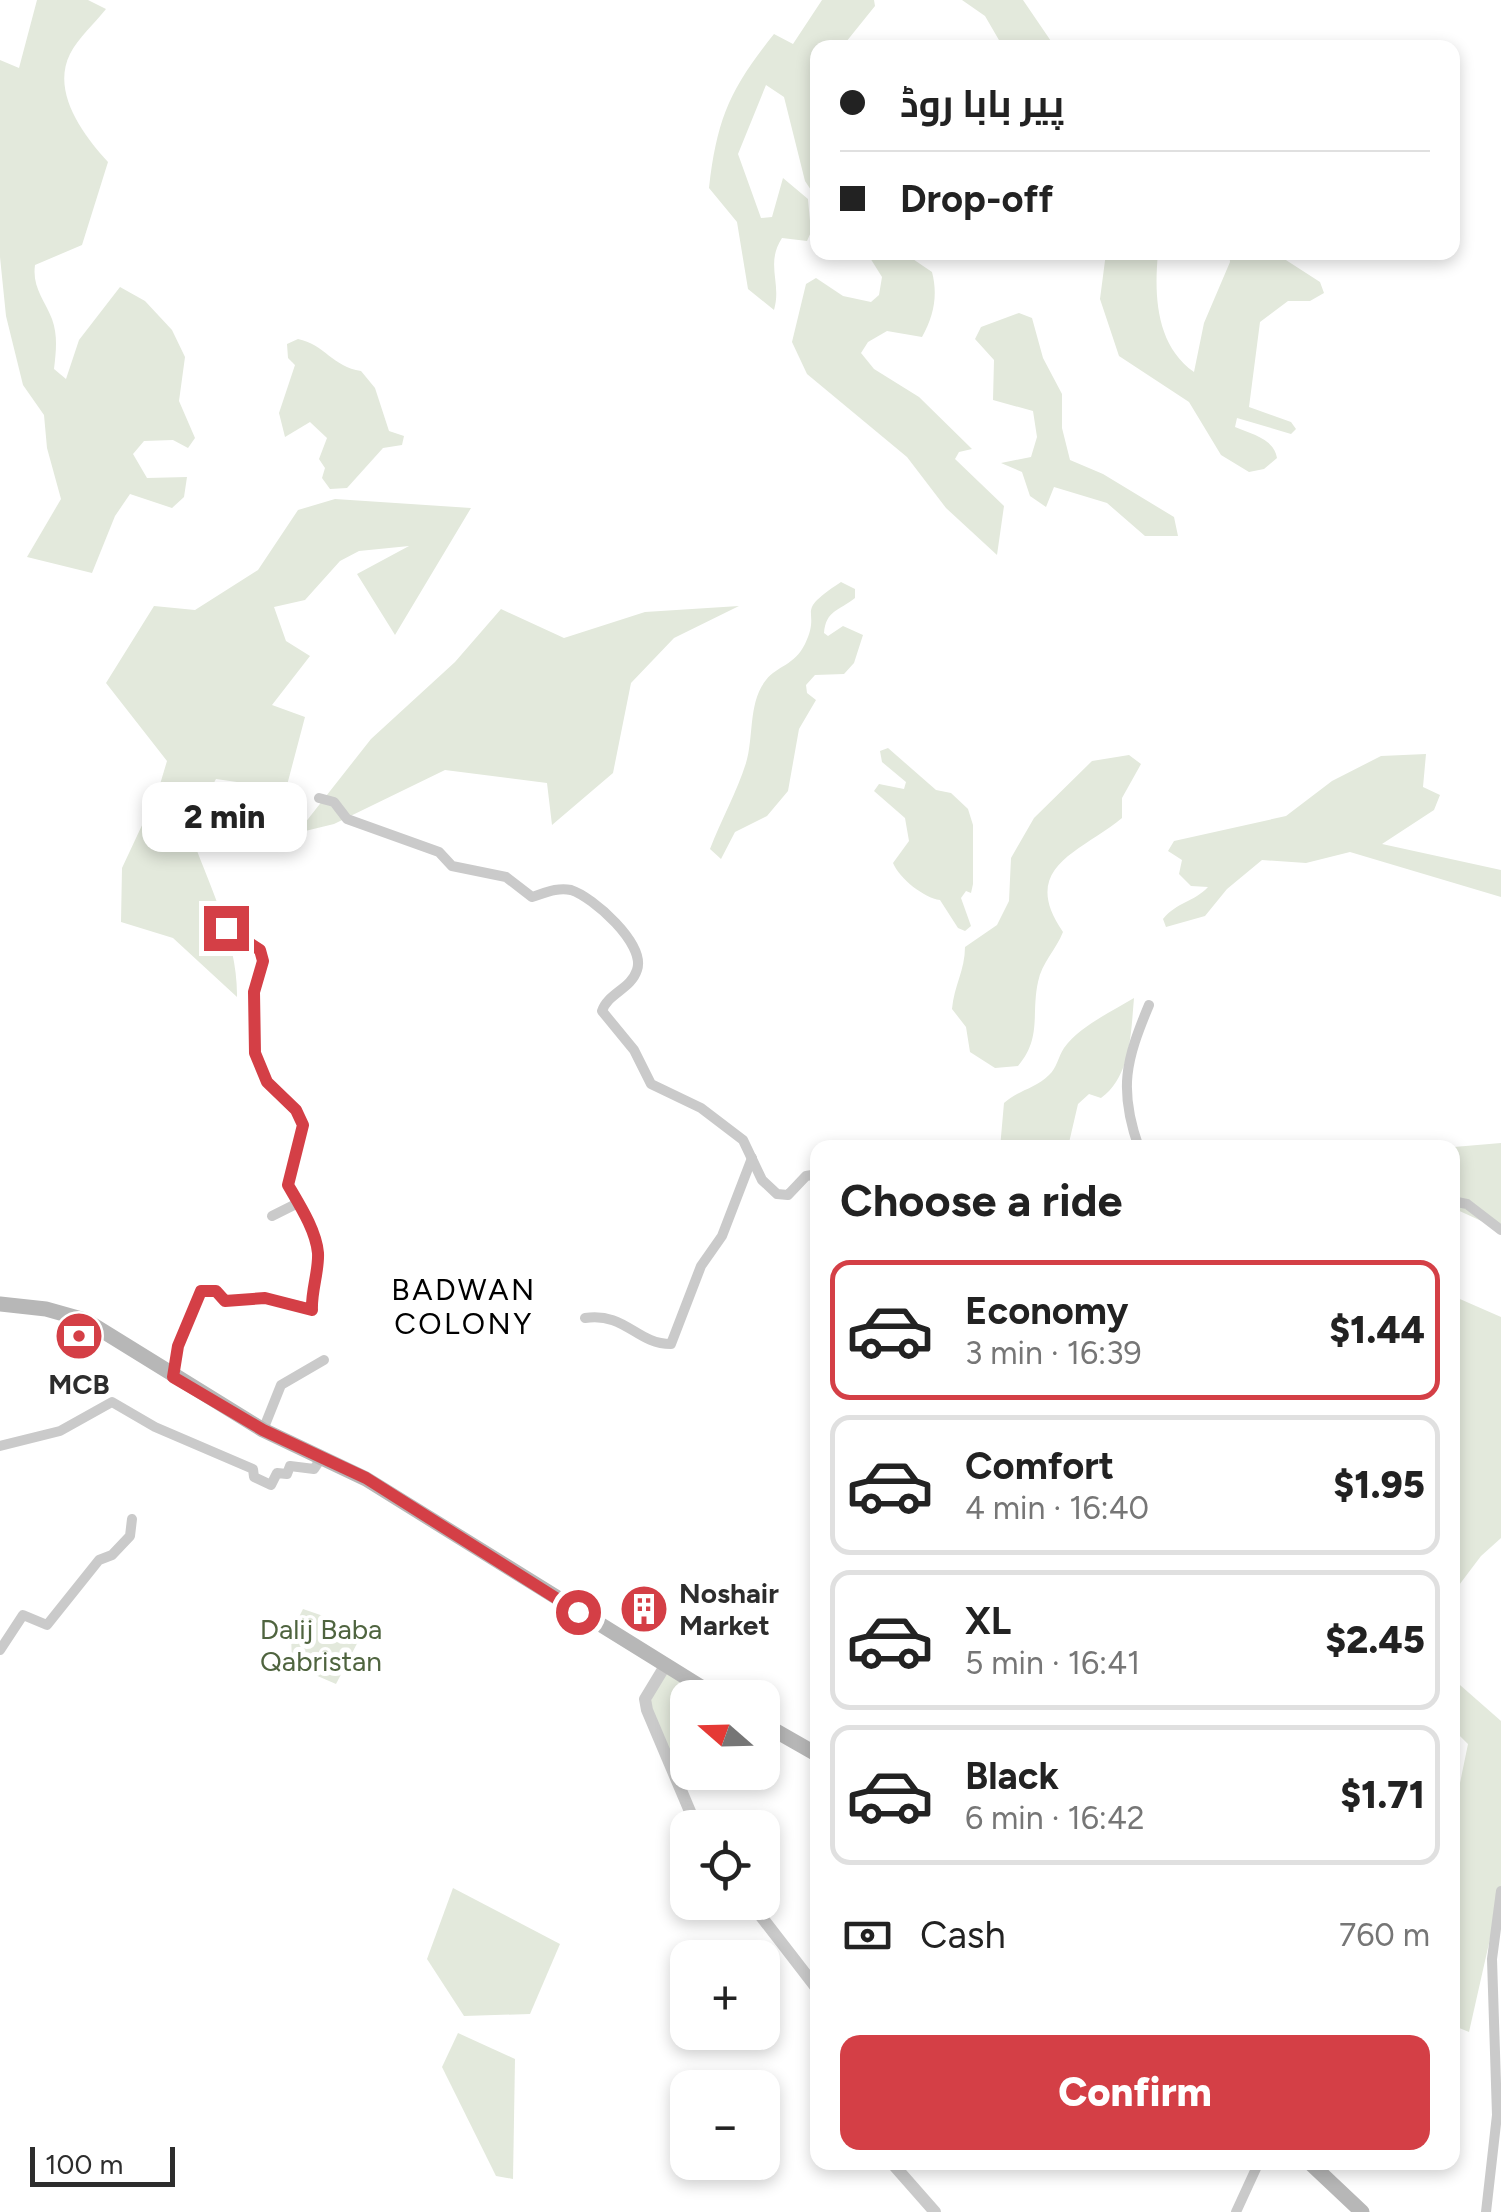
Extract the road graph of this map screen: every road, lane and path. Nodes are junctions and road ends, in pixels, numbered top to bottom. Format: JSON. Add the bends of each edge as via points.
{"nodes":[{"id":1,"x":319,"y":798,"type":"dead end"},
{"id":2,"x":216,"y":922,"type":"dead end"},
{"id":3,"x":1149,"y":1005,"type":"dead end"},
{"id":4,"x":1136,"y":1140,"type":"edge"},
{"id":5,"x":752,"y":1158,"type":"junction"},
{"id":6,"x":810,"y":1175,"type":"edge"},
{"id":7,"x":298,"y":1202,"type":"junction"},
{"id":8,"x":1460,"y":1202,"type":"edge"},
{"id":9,"x":272,"y":1216,"type":"dead end"},
{"id":10,"x":1501,"y":1230,"type":"edge"},
{"id":11,"x":0,"y":1304,"type":"edge"},
{"id":12,"x":585,"y":1318,"type":"dead end"},
{"id":13,"x":324,"y":1360,"type":"dead end"},
{"id":14,"x":173,"y":1377,"type":"junction"},
{"id":15,"x":263,"y":1430,"type":"junction"},
{"id":16,"x":0,"y":1446,"type":"edge"},
{"id":17,"x":322,"y":1457,"type":"junction"},
{"id":18,"x":132,"y":1519,"type":"dead end"},
{"id":19,"x":0,"y":1650,"type":"edge"},
{"id":20,"x":666,"y":1666,"type":"junction"},
{"id":21,"x":690,"y":1680,"type":"edge"},
{"id":22,"x":780,"y":1733,"type":"edge"},
{"id":23,"x":810,"y":1750,"type":"edge"},
{"id":24,"x":690,"y":1810,"type":"edge"},
{"id":25,"x":1501,"y":1891,"type":"edge"},
{"id":26,"x":764,"y":1920,"type":"edge"},
{"id":27,"x":810,"y":1980,"type":"edge"},
{"id":28,"x":898,"y":2170,"type":"edge"},
{"id":29,"x":1255,"y":2170,"type":"edge"},
{"id":30,"x":1317,"y":2170,"type":"edge"},
{"id":31,"x":935,"y":2212,"type":"edge"},
{"id":32,"x":1236,"y":2212,"type":"edge"},
{"id":33,"x":1362,"y":2212,"type":"edge"},
{"id":34,"x":1486,"y":2212,"type":"edge"}],
"edges":[{"from":1,"to":5,"type":"street","via":[[334,802],[348,819],[440,852],[452,866],[506,878],[532,897],[559,889],[582,895],[636,947],[637,970],[602,1012],[634,1050],[644,1077],[716,1118],[743,1140]]},
{"from":2,"to":7,"type":"street","via":[[260,950],[255,1053],[267,1082],[303,1125],[288,1176]]},
{"from":3,"to":4,"type":"street","via":[[1124,1075]]},
{"from":5,"to":6,"type":"street","via":[[777,1194],[793,1192]]},
{"from":5,"to":12,"type":"street","via":[[671,1344],[654,1342],[616,1318]]},
{"from":7,"to":9,"type":"street"},
{"from":7,"to":14,"type":"street","via":[[318,1252],[312,1310],[265,1298],[225,1301],[216,1291],[201,1291]]},
{"from":8,"to":10,"type":"street"},
{"from":11,"to":14,"type":"main road","via":[[85,1320]]},
{"from":13,"to":15,"type":"street","via":[[281,1385]]},
{"from":14,"to":15,"type":"main road"},
{"from":15,"to":17,"type":"main road"},
{"from":16,"to":17,"type":"street","via":[[60,1431],[112,1402],[155,1428],[253,1469],[254,1478],[271,1486],[277,1472],[314,1469]]},
{"from":17,"to":20,"type":"main road"},
{"from":18,"to":19,"type":"street","via":[[130,1536],[99,1560],[47,1625],[23,1615]]},
{"from":20,"to":21,"type":"main road"},
{"from":20,"to":24,"type":"street","via":[[645,1699]]},
{"from":22,"to":23,"type":"main road"},
{"from":25,"to":34,"type":"street","via":[[1492,1959],[1497,2115]]},
{"from":26,"to":27,"type":"street"},
{"from":28,"to":31,"type":"street"},
{"from":29,"to":32,"type":"street"},
{"from":30,"to":33,"type":"main road"}]}
